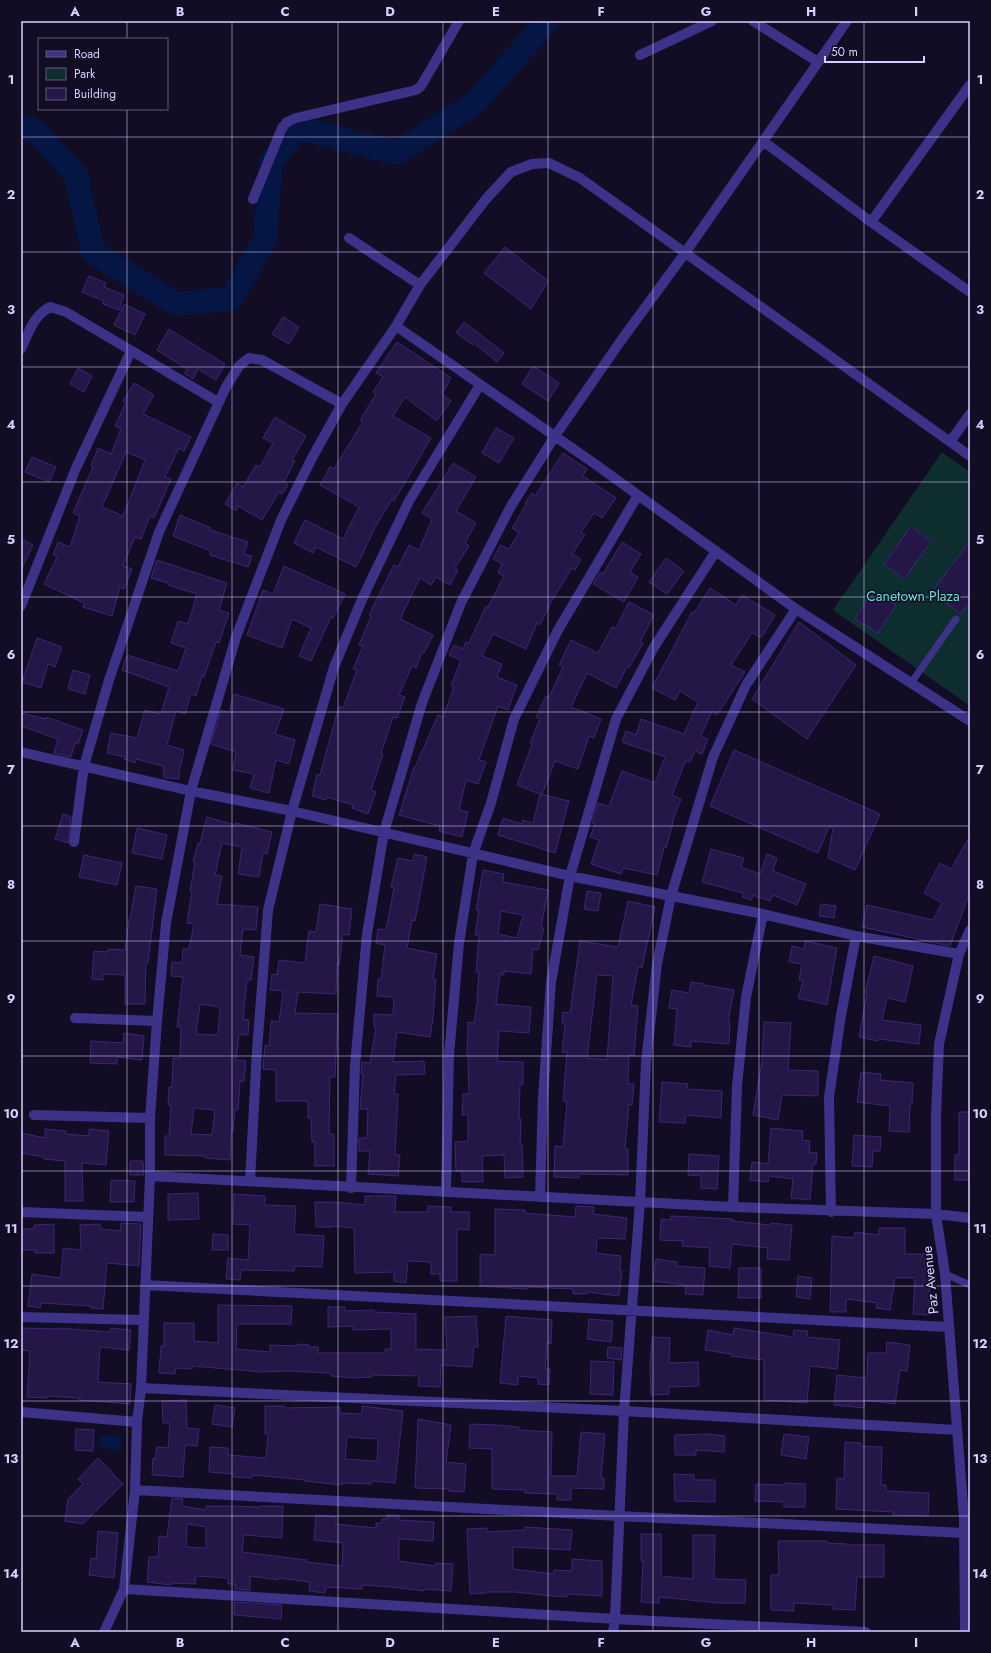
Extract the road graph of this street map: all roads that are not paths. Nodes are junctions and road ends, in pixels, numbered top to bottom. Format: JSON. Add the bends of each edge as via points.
{"nodes":[{"id":1,"x":459,"y":21,"type":"edge"},
{"id":2,"x":712,"y":21,"type":"edge"},
{"id":3,"x":754,"y":21,"type":"edge"},
{"id":4,"x":847,"y":21,"type":"edge"},
{"id":5,"x":640,"y":55,"type":"dead end"},
{"id":6,"x":818,"y":62,"type":"junction"},
{"id":7,"x":970,"y":85,"type":"edge"},
{"id":8,"x":763,"y":141,"type":"junction"},
{"id":9,"x":253,"y":199,"type":"dead end"},
{"id":10,"x":871,"y":222,"type":"junction"},
{"id":11,"x":349,"y":238,"type":"dead end"},
{"id":12,"x":685,"y":253,"type":"junction"},
{"id":13,"x":420,"y":285,"type":"junction"},
{"id":14,"x":970,"y":292,"type":"edge"},
{"id":15,"x":396,"y":326,"type":"junction"},
{"id":16,"x":21,"y":349,"type":"edge"},
{"id":17,"x":132,"y":351,"type":"junction"},
{"id":18,"x":480,"y":385,"type":"junction"},
{"id":19,"x":218,"y":402,"type":"junction"},
{"id":20,"x":342,"y":404,"type":"junction"},
{"id":21,"x":970,"y":414,"type":"edge"},
{"id":22,"x":555,"y":436,"type":"junction"},
{"id":23,"x":950,"y":442,"type":"junction"},
{"id":24,"x":970,"y":456,"type":"edge"},
{"id":25,"x":638,"y":495,"type":"junction"},
{"id":26,"x":716,"y":551,"type":"junction"},
{"id":27,"x":21,"y":606,"type":"edge"},
{"id":28,"x":796,"y":609,"type":"junction"},
{"id":29,"x":956,"y":620,"type":"dead end"},
{"id":30,"x":911,"y":683,"type":"junction"},
{"id":31,"x":970,"y":721,"type":"edge"},
{"id":32,"x":21,"y":752,"type":"edge"},
{"id":33,"x":84,"y":766,"type":"junction"},
{"id":34,"x":191,"y":791,"type":"junction"},
{"id":35,"x":292,"y":811,"type":"junction"},
{"id":36,"x":384,"y":832,"type":"junction"},
{"id":37,"x":74,"y":842,"type":"dead end"},
{"id":38,"x":473,"y":854,"type":"junction"},
{"id":39,"x":570,"y":876,"type":"junction"},
{"id":40,"x":671,"y":896,"type":"junction"},
{"id":41,"x":763,"y":914,"type":"junction"},
{"id":42,"x":970,"y":930,"type":"edge"},
{"id":43,"x":856,"y":936,"type":"junction"},
{"id":44,"x":959,"y":954,"type":"junction"},
{"id":45,"x":75,"y":1018,"type":"dead end"},
{"id":46,"x":157,"y":1021,"type":"junction"},
{"id":47,"x":34,"y":1115,"type":"dead end"},
{"id":48,"x":150,"y":1118,"type":"junction"},
{"id":49,"x":150,"y":1176,"type":"junction"},
{"id":50,"x":250,"y":1182,"type":"junction"},
{"id":51,"x":351,"y":1188,"type":"junction"},
{"id":52,"x":446,"y":1192,"type":"junction"},
{"id":53,"x":540,"y":1197,"type":"junction"},
{"id":54,"x":640,"y":1202,"type":"junction"},
{"id":55,"x":733,"y":1207,"type":"junction"},
{"id":56,"x":21,"y":1212,"type":"edge"},
{"id":57,"x":831,"y":1212,"type":"junction"},
{"id":58,"x":936,"y":1214,"type":"junction"},
{"id":59,"x":147,"y":1217,"type":"junction"},
{"id":60,"x":970,"y":1218,"type":"edge"},
{"id":61,"x":945,"y":1274,"type":"junction"},
{"id":62,"x":145,"y":1285,"type":"junction"},
{"id":63,"x":970,"y":1285,"type":"edge"},
{"id":64,"x":631,"y":1310,"type":"junction"},
{"id":65,"x":21,"y":1317,"type":"edge"},
{"id":66,"x":143,"y":1320,"type":"junction"},
{"id":67,"x":948,"y":1327,"type":"junction"},
{"id":68,"x":141,"y":1388,"type":"junction"},
{"id":69,"x":624,"y":1411,"type":"junction"},
{"id":70,"x":21,"y":1412,"type":"edge"},
{"id":71,"x":137,"y":1422,"type":"junction"},
{"id":72,"x":957,"y":1430,"type":"junction"},
{"id":73,"x":135,"y":1490,"type":"junction"},
{"id":74,"x":619,"y":1516,"type":"junction"},
{"id":75,"x":964,"y":1533,"type":"junction"},
{"id":76,"x":124,"y":1589,"type":"junction"},
{"id":77,"x":615,"y":1619,"type":"junction"},
{"id":78,"x":714,"y":1628,"type":"edge"},
{"id":79,"x":810,"y":1630,"type":"edge"},
{"id":80,"x":104,"y":1632,"type":"edge"},
{"id":81,"x":613,"y":1632,"type":"edge"},
{"id":82,"x":866,"y":1632,"type":"edge"},
{"id":83,"x":965,"y":1632,"type":"edge"}],
"edges":[{"from":1,"to":9,"type":"street","via":[[421,86],[402,94],[287,122],[282,128]]},
{"from":2,"to":5,"type":"street"},
{"from":3,"to":6,"type":"street"},
{"from":4,"to":6,"type":"street"},
{"from":6,"to":8,"type":"street"},
{"from":7,"to":10,"type":"street"},
{"from":8,"to":10,"type":"street"},
{"from":8,"to":12,"type":"street"},
{"from":10,"to":14,"type":"street"},
{"from":11,"to":13,"type":"street"},
{"from":12,"to":13,"type":"street","via":[[580,178],[549,163],[532,164],[511,172],[486,199]]},
{"from":12,"to":22,"type":"street"},
{"from":12,"to":23,"type":"street"},
{"from":13,"to":15,"type":"street"},
{"from":15,"to":18,"type":"street"},
{"from":15,"to":20,"type":"street"},
{"from":16,"to":17,"type":"street","via":[[37,316],[50,307],[66,312]]},
{"from":17,"to":19,"type":"street"},
{"from":17,"to":27,"type":"street","via":[[76,468]]},
{"from":18,"to":22,"type":"street"},
{"from":18,"to":35,"type":"street","via":[[409,501],[362,597],[334,666]]},
{"from":19,"to":20,"type":"street","via":[[239,366],[250,358],[262,360]]},
{"from":19,"to":33,"type":"street","via":[[159,532],[109,680]]},
{"from":20,"to":34,"type":"street","via":[[288,506],[267,556],[236,637]]},
{"from":21,"to":23,"type":"street"},
{"from":22,"to":25,"type":"street"},
{"from":22,"to":36,"type":"street","via":[[511,506],[461,603],[422,703]]},
{"from":23,"to":24,"type":"street"},
{"from":25,"to":26,"type":"street"},
{"from":25,"to":38,"type":"street","via":[[558,630],[514,718],[491,802]]},
{"from":26,"to":28,"type":"street"},
{"from":26,"to":39,"type":"street","via":[[654,647],[616,719]]},
{"from":28,"to":30,"type":"street"},
{"from":28,"to":40,"type":"street","via":[[746,685],[713,757]]},
{"from":29,"to":30,"type":"lane"},
{"from":30,"to":31,"type":"street"},
{"from":32,"to":33,"type":"street"},
{"from":33,"to":34,"type":"street"},
{"from":33,"to":37,"type":"street"},
{"from":34,"to":35,"type":"street"},
{"from":34,"to":46,"type":"street","via":[[166,923]]},
{"from":35,"to":36,"type":"street"},
{"from":35,"to":50,"type":"street","via":[[268,910]]},
{"from":36,"to":38,"type":"street"},
{"from":36,"to":51,"type":"street","via":[[367,934],[355,1058]]},
{"from":38,"to":39,"type":"street"},
{"from":38,"to":52,"type":"street","via":[[459,944],[450,1047]]},
{"from":39,"to":40,"type":"street"},
{"from":39,"to":53,"type":"street","via":[[551,982],[543,1097]]},
{"from":40,"to":41,"type":"street"},
{"from":40,"to":54,"type":"street","via":[[657,964],[646,1062]]},
{"from":41,"to":43,"type":"street"},
{"from":41,"to":55,"type":"street","via":[[746,996],[737,1086]]},
{"from":42,"to":44,"type":"street","name":"Paz Avenue"},
{"from":43,"to":44,"type":"street"},
{"from":43,"to":57,"type":"street","via":[[829,1097]]},
{"from":44,"to":58,"type":"street","name":"Paz Avenue","via":[[939,1044]]},
{"from":45,"to":46,"type":"street"},
{"from":46,"to":48,"type":"street"},
{"from":47,"to":48,"type":"street"},
{"from":48,"to":49,"type":"street"},
{"from":49,"to":50,"type":"street"},
{"from":49,"to":59,"type":"street"},
{"from":50,"to":51,"type":"street"},
{"from":51,"to":52,"type":"street"},
{"from":52,"to":53,"type":"street"},
{"from":53,"to":54,"type":"street"},
{"from":54,"to":55,"type":"street"},
{"from":54,"to":64,"type":"street"},
{"from":55,"to":57,"type":"street"},
{"from":56,"to":59,"type":"street"},
{"from":57,"to":58,"type":"street"},
{"from":58,"to":60,"type":"street"},
{"from":58,"to":61,"type":"street","name":"Paz Avenue"},
{"from":59,"to":62,"type":"street"},
{"from":61,"to":63,"type":"lane"},
{"from":61,"to":67,"type":"street","name":"Paz Avenue"},
{"from":62,"to":64,"type":"street"},
{"from":62,"to":66,"type":"street"},
{"from":64,"to":67,"type":"street"},
{"from":64,"to":69,"type":"street"},
{"from":65,"to":66,"type":"street"},
{"from":66,"to":68,"type":"street"},
{"from":67,"to":72,"type":"street","name":"Paz Avenue"},
{"from":68,"to":69,"type":"street"},
{"from":68,"to":71,"type":"street"},
{"from":69,"to":72,"type":"street"},
{"from":69,"to":74,"type":"street"},
{"from":70,"to":71,"type":"street"},
{"from":71,"to":73,"type":"street"},
{"from":72,"to":75,"type":"street","name":"Paz Avenue"},
{"from":73,"to":74,"type":"street"},
{"from":73,"to":76,"type":"street"},
{"from":74,"to":75,"type":"street"},
{"from":74,"to":77,"type":"street"},
{"from":75,"to":83,"type":"street","name":"Paz Avenue"},
{"from":76,"to":77,"type":"street"},
{"from":76,"to":80,"type":"street"},
{"from":77,"to":78,"type":"street"},
{"from":77,"to":81,"type":"street"},
{"from":78,"to":79,"type":"street"},
{"from":79,"to":82,"type":"street"}]}
